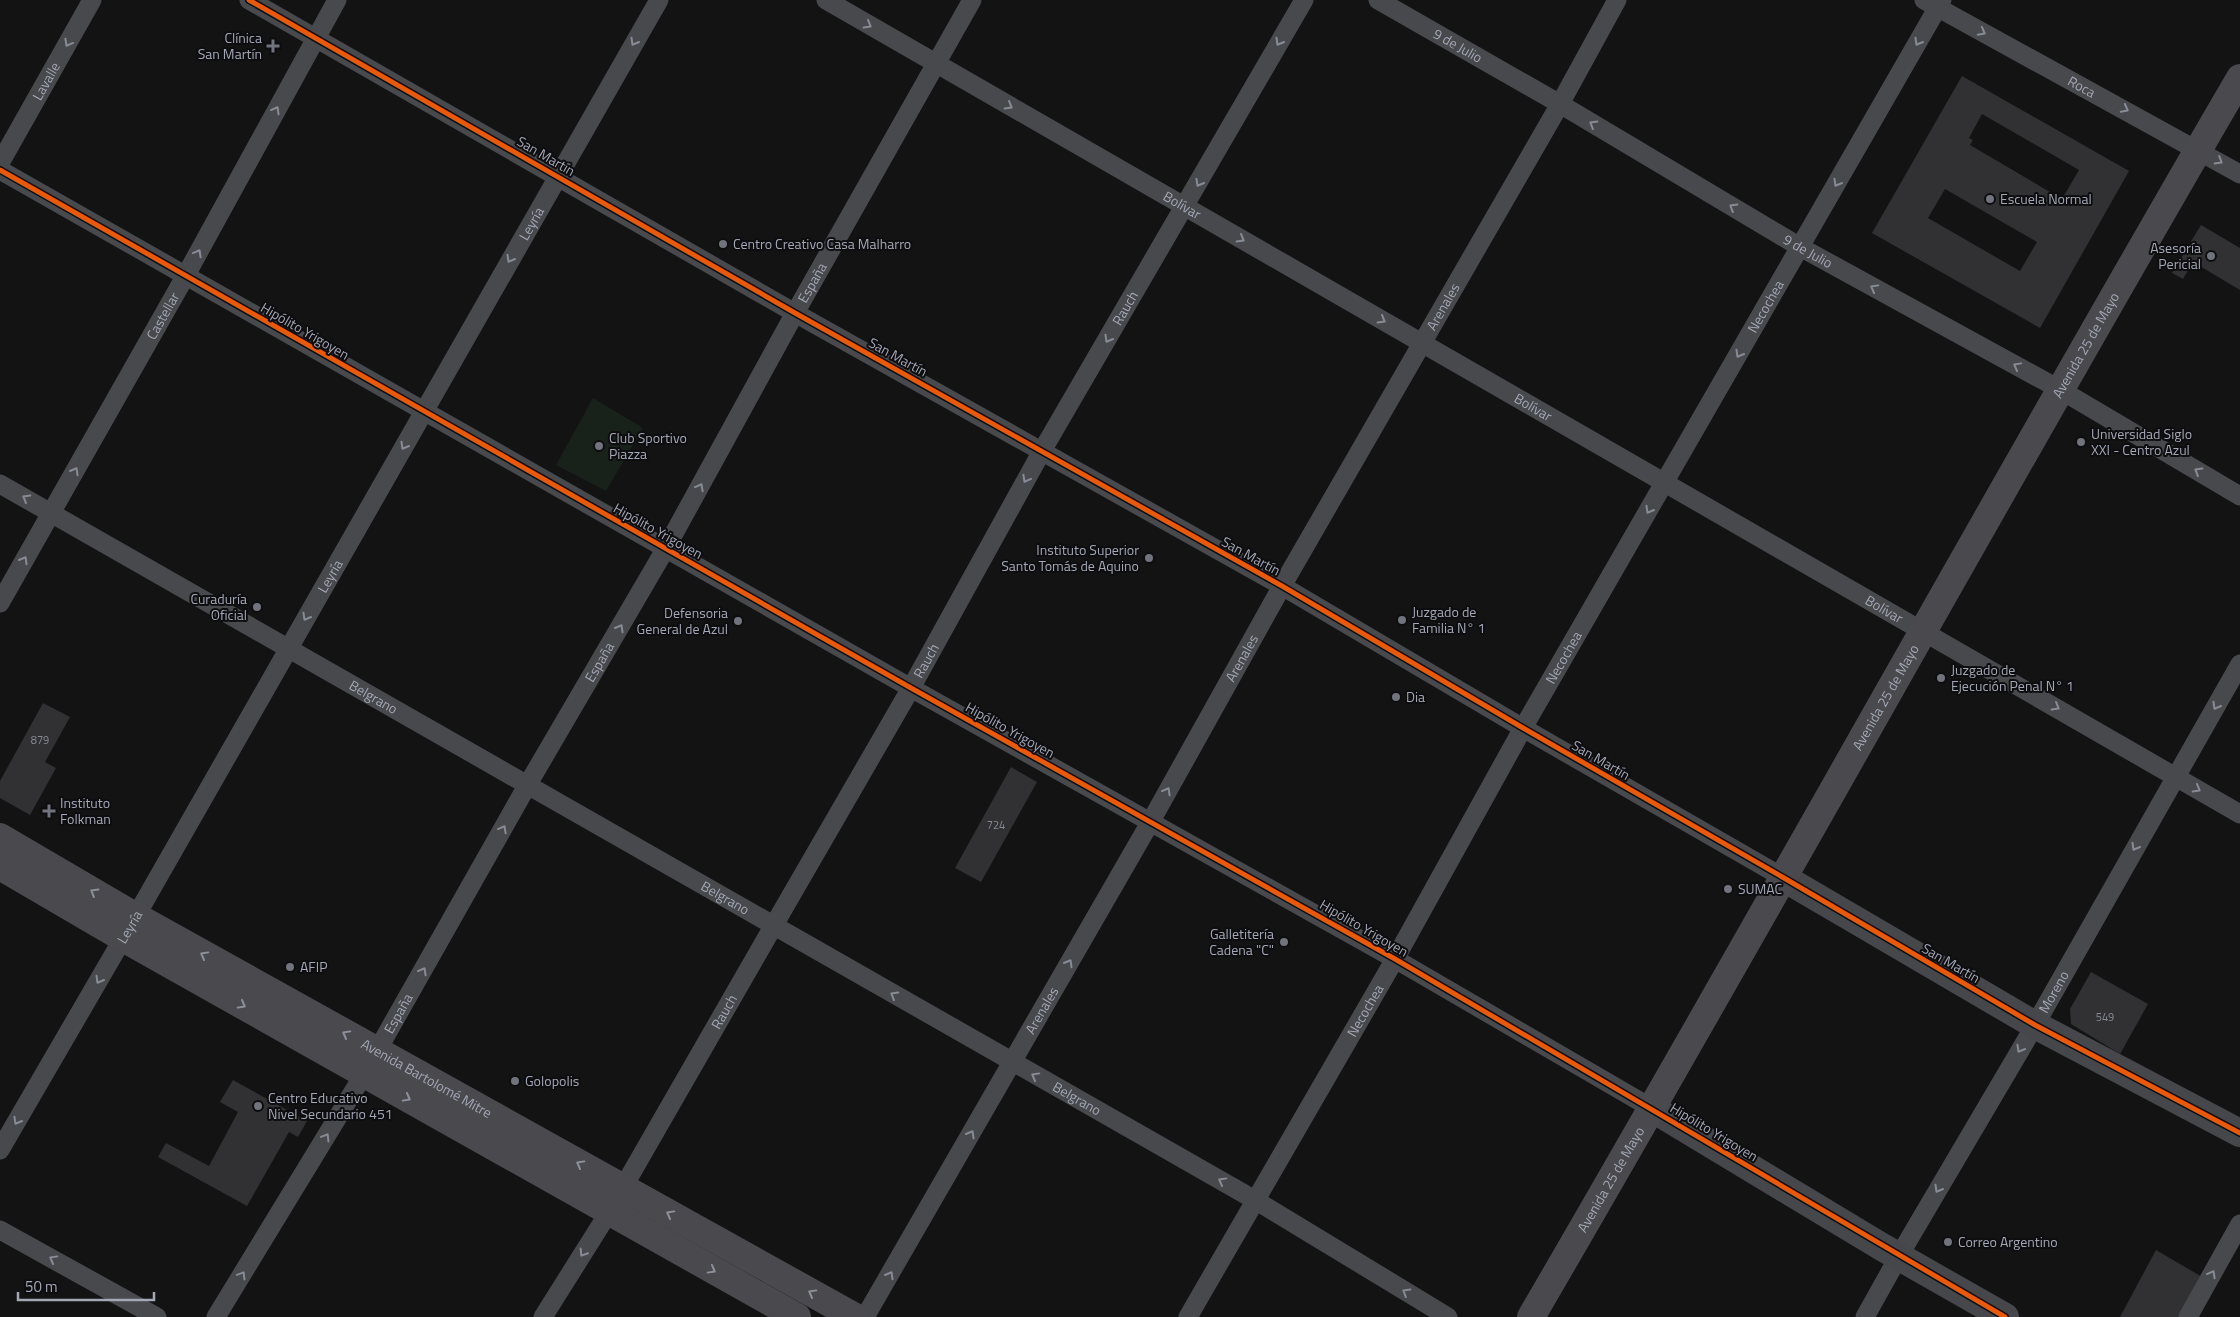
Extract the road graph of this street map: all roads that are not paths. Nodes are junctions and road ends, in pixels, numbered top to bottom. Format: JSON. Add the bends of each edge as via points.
{"nodes":[{"id":1,"x":92,"y":0,"type":"edge"},
{"id":2,"x":249,"y":0,"type":"edge"},
{"id":3,"x":337,"y":0,"type":"edge"},
{"id":4,"x":659,"y":0,"type":"edge"},
{"id":5,"x":826,"y":0,"type":"edge"},
{"id":6,"x":972,"y":0,"type":"edge"},
{"id":7,"x":1304,"y":0,"type":"edge"},
{"id":8,"x":1378,"y":0,"type":"edge"},
{"id":9,"x":1617,"y":0,"type":"edge"},
{"id":10,"x":1935,"y":3,"type":"edge"},
{"id":11,"x":316,"y":37,"type":"junction"},
{"id":12,"x":936,"y":65,"type":"junction"},
{"id":13,"x":2240,"y":78,"type":"edge"},
{"id":14,"x":1560,"y":104,"type":"junction"},
{"id":15,"x":2198,"y":149,"type":"junction"},
{"id":16,"x":0,"y":163,"type":"edge"},
{"id":17,"x":0,"y":170,"type":"edge"},
{"id":18,"x":2240,"y":174,"type":"edge"},
{"id":19,"x":557,"y":176,"type":"junction"},
{"id":20,"x":1185,"y":207,"type":"junction"},
{"id":21,"x":1800,"y":248,"type":"junction"},
{"id":22,"x":186,"y":275,"type":"junction"},
{"id":23,"x":796,"y":313,"type":"junction"},
{"id":24,"x":1422,"y":343,"type":"junction"},
{"id":25,"x":2059,"y":389,"type":"junction"},
{"id":26,"x":423,"y":412,"type":"junction"},
{"id":27,"x":1042,"y":451,"type":"junction"},
{"id":28,"x":1665,"y":482,"type":"junction"},
{"id":29,"x":0,"y":484,"type":"edge"},
{"id":30,"x":2240,"y":496,"type":"edge"},
{"id":31,"x":51,"y":513,"type":"junction"},
{"id":32,"x":666,"y":548,"type":"junction"},
{"id":33,"x":1282,"y":586,"type":"junction"},
{"id":34,"x":0,"y":603,"type":"edge"},
{"id":35,"x":1923,"y":630,"type":"junction"},
{"id":36,"x":289,"y":647,"type":"junction"},
{"id":37,"x":2240,"y":664,"type":"edge"},
{"id":38,"x":911,"y":688,"type":"junction"},
{"id":39,"x":1523,"y":728,"type":"junction"},
{"id":40,"x":2176,"y":777,"type":"junction"},
{"id":41,"x":528,"y":784,"type":"junction"},
{"id":42,"x":2240,"y":814,"type":"edge"},
{"id":43,"x":1151,"y":821,"type":"junction"},
{"id":44,"x":0,"y":837,"type":"edge"},
{"id":45,"x":0,"y":866,"type":"edge"},
{"id":46,"x":1784,"y":878,"type":"junction"},
{"id":47,"x":774,"y":925,"type":"junction"},
{"id":48,"x":130,"y":927,"type":"junction"},
{"id":49,"x":1395,"y":959,"type":"junction"},
{"id":50,"x":2035,"y":1025,"type":"junction"},
{"id":51,"x":1011,"y":1062,"type":"junction"},
{"id":52,"x":371,"y":1063,"type":"junction"},
{"id":53,"x":1653,"y":1109,"type":"junction"},
{"id":54,"x":2240,"y":1133,"type":"edge"},
{"id":55,"x":0,"y":1150,"type":"edge"},
{"id":56,"x":623,"y":1188,"type":"junction"},
{"id":57,"x":1255,"y":1200,"type":"junction"},
{"id":58,"x":608,"y":1212,"type":"junction"},
{"id":59,"x":2240,"y":1224,"type":"edge"},
{"id":60,"x":0,"y":1230,"type":"edge"},
{"id":61,"x":1899,"y":1256,"type":"junction"},
{"id":62,"x":156,"y":1317,"type":"edge"},
{"id":63,"x":216,"y":1317,"type":"edge"},
{"id":64,"x":543,"y":1317,"type":"edge"},
{"id":65,"x":797,"y":1317,"type":"edge"},
{"id":66,"x":855,"y":1317,"type":"edge"},
{"id":67,"x":866,"y":1317,"type":"edge"},
{"id":68,"x":1188,"y":1317,"type":"edge"},
{"id":69,"x":1448,"y":1317,"type":"edge"},
{"id":70,"x":1531,"y":1317,"type":"edge"},
{"id":71,"x":1865,"y":1317,"type":"edge"},
{"id":72,"x":2005,"y":1317,"type":"edge"},
{"id":73,"x":2188,"y":1317,"type":"edge"}],
"edges":[{"from":1,"to":16,"type":"street","name":"Lavalle","one_way":true},
{"from":2,"to":11,"type":"street","name":"San Martín"},
{"from":3,"to":11,"type":"street","name":"Castellar"},
{"from":4,"to":19,"type":"street","name":"Leyría","one_way":true},
{"from":5,"to":12,"type":"street","name":"Bolívar","one_way":true},
{"from":6,"to":12,"type":"street","name":"España"},
{"from":7,"to":20,"type":"street","name":"Rauch","one_way":true},
{"from":8,"to":14,"type":"street","name":"9 de Julio"},
{"from":9,"to":14,"type":"street","name":"Arenales"},
{"from":10,"to":15,"type":"street","name":"Roca","one_way":true},
{"from":10,"to":21,"type":"street","name":"Necochea","one_way":true},
{"from":11,"to":19,"type":"street","name":"San Martín"},
{"from":22,"to":11,"type":"street","name":"Castellar","one_way":true},
{"from":12,"to":20,"type":"street","name":"Bolívar","one_way":true},
{"from":12,"to":23,"type":"street","name":"España"},
{"from":13,"to":15,"type":"main road","name":"Avenida 25 de Mayo"},
{"from":21,"to":14,"type":"street","name":"9 de Julio","one_way":true},
{"from":14,"to":24,"type":"street","name":"Arenales"},
{"from":15,"to":18,"type":"street","name":"Roca","one_way":true},
{"from":15,"to":25,"type":"main road","name":"Avenida 25 de Mayo"},
{"from":17,"to":22,"type":"street","name":"Hipólito Yrigoyen"},
{"from":19,"to":23,"type":"street","name":"San Martín"},
{"from":19,"to":26,"type":"street","name":"Leyría","one_way":true},
{"from":20,"to":24,"type":"street","name":"Bolívar","one_way":true},
{"from":20,"to":27,"type":"street","name":"Rauch","one_way":true},
{"from":25,"to":21,"type":"street","name":"9 de Julio","one_way":true},
{"from":21,"to":28,"type":"street","name":"Necochea","one_way":true},
{"from":22,"to":26,"type":"street","name":"Hipólito Yrigoyen"},
{"from":31,"to":22,"type":"street","name":"Castellar","one_way":true},
{"from":23,"to":27,"type":"street","name":"San Martín"},
{"from":32,"to":23,"type":"street","name":"España","one_way":true},
{"from":24,"to":28,"type":"street","name":"Bolívar"},
{"from":24,"to":33,"type":"street","name":"Arenales"},
{"from":30,"to":25,"type":"street","name":"9 de Julio","one_way":true},
{"from":25,"to":35,"type":"main road","name":"Avenida 25 de Mayo"},
{"from":26,"to":32,"type":"street","name":"Hipólito Yrigoyen"},
{"from":26,"to":36,"type":"street","name":"Leyría","one_way":true},
{"from":27,"to":33,"type":"street","name":"San Martín"},
{"from":27,"to":38,"type":"street","name":"Rauch","one_way":true},
{"from":28,"to":35,"type":"street","name":"Bolívar"},
{"from":28,"to":39,"type":"street","name":"Necochea","one_way":true},
{"from":31,"to":29,"type":"street","name":"Belgrano","one_way":true},
{"from":34,"to":31,"type":"street","name":"Castellar","one_way":true},
{"from":31,"to":36,"type":"street","name":"Belgrano"},
{"from":32,"to":38,"type":"street","name":"Hipólito Yrigoyen"},
{"from":41,"to":32,"type":"street","name":"España","one_way":true},
{"from":33,"to":39,"type":"street","name":"San Martín"},
{"from":43,"to":33,"type":"street","name":"Arenales","one_way":true},
{"from":35,"to":40,"type":"street","name":"Bolívar","one_way":true},
{"from":35,"to":46,"type":"main road","name":"Avenida 25 de Mayo"},
{"from":36,"to":41,"type":"street","name":"Belgrano"},
{"from":36,"to":48,"type":"street","name":"Leyría"},
{"from":37,"to":40,"type":"street","name":"Moreno","one_way":true},
{"from":38,"to":43,"type":"street","name":"Hipólito Yrigoyen"},
{"from":38,"to":47,"type":"street","name":"Rauch"},
{"from":39,"to":46,"type":"street","name":"San Martín"},
{"from":39,"to":49,"type":"street","name":"Necochea"},
{"from":40,"to":42,"type":"street","name":"Bolívar","one_way":true},
{"from":40,"to":50,"type":"street","name":"Moreno","one_way":true},
{"from":41,"to":47,"type":"street","name":"Belgrano"},
{"from":52,"to":41,"type":"street","name":"España","one_way":true},
{"from":43,"to":49,"type":"street","name":"Hipólito Yrigoyen"},
{"from":51,"to":43,"type":"street","name":"Arenales","one_way":true},
{"from":48,"to":44,"type":"main road","name":"Avenida Bartolomé Mitre","one_way":true},
{"from":45,"to":48,"type":"main road","name":"Avenida Bartolomé Mitre"},
{"from":46,"to":50,"type":"street","name":"San Martín"},
{"from":46,"to":53,"type":"main road","name":"Avenida 25 de Mayo"},
{"from":51,"to":47,"type":"street","name":"Belgrano","one_way":true},
{"from":47,"to":56,"type":"street","name":"Rauch"},
{"from":48,"to":52,"type":"main road","name":"Avenida Bartolomé Mitre"},
{"from":48,"to":55,"type":"street","name":"Leyría","one_way":true},
{"from":49,"to":53,"type":"street","name":"Hipólito Yrigoyen"},
{"from":49,"to":57,"type":"street","name":"Necochea"},
{"from":50,"to":54,"type":"street","name":"San Martín"},
{"from":50,"to":61,"type":"street","name":"Moreno","one_way":true},
{"from":57,"to":51,"type":"street","name":"Belgrano","one_way":true},
{"from":67,"to":51,"type":"street","name":"Arenales","one_way":true},
{"from":56,"to":52,"type":"main road","name":"Avenida Bartolomé Mitre","one_way":true},
{"from":52,"to":58,"type":"main road","name":"Avenida Bartolomé Mitre","one_way":true},
{"from":63,"to":52,"type":"street","name":"España","one_way":true},
{"from":53,"to":61,"type":"street","name":"Hipólito Yrigoyen"},
{"from":53,"to":70,"type":"main road","name":"Avenida 25 de Mayo"},
{"from":56,"to":58,"type":"street","name":"Rauch"},
{"from":66,"to":56,"type":"main road","name":"Avenida Bartolomé Mitre","one_way":true},
{"from":57,"to":68,"type":"street","name":"Necochea"},
{"from":69,"to":57,"type":"street","name":"Belgrano","one_way":true},
{"from":58,"to":64,"type":"street","name":"Rauch","one_way":true},
{"from":58,"to":65,"type":"main road","name":"Avenida Bartolomé Mitre","one_way":true},
{"from":73,"to":59,"type":"street","one_way":true},
{"from":62,"to":60,"type":"street","one_way":true},
{"from":61,"to":71,"type":"street","name":"Moreno"},
{"from":61,"to":72,"type":"street","name":"Hipólito Yrigoyen"}]}
